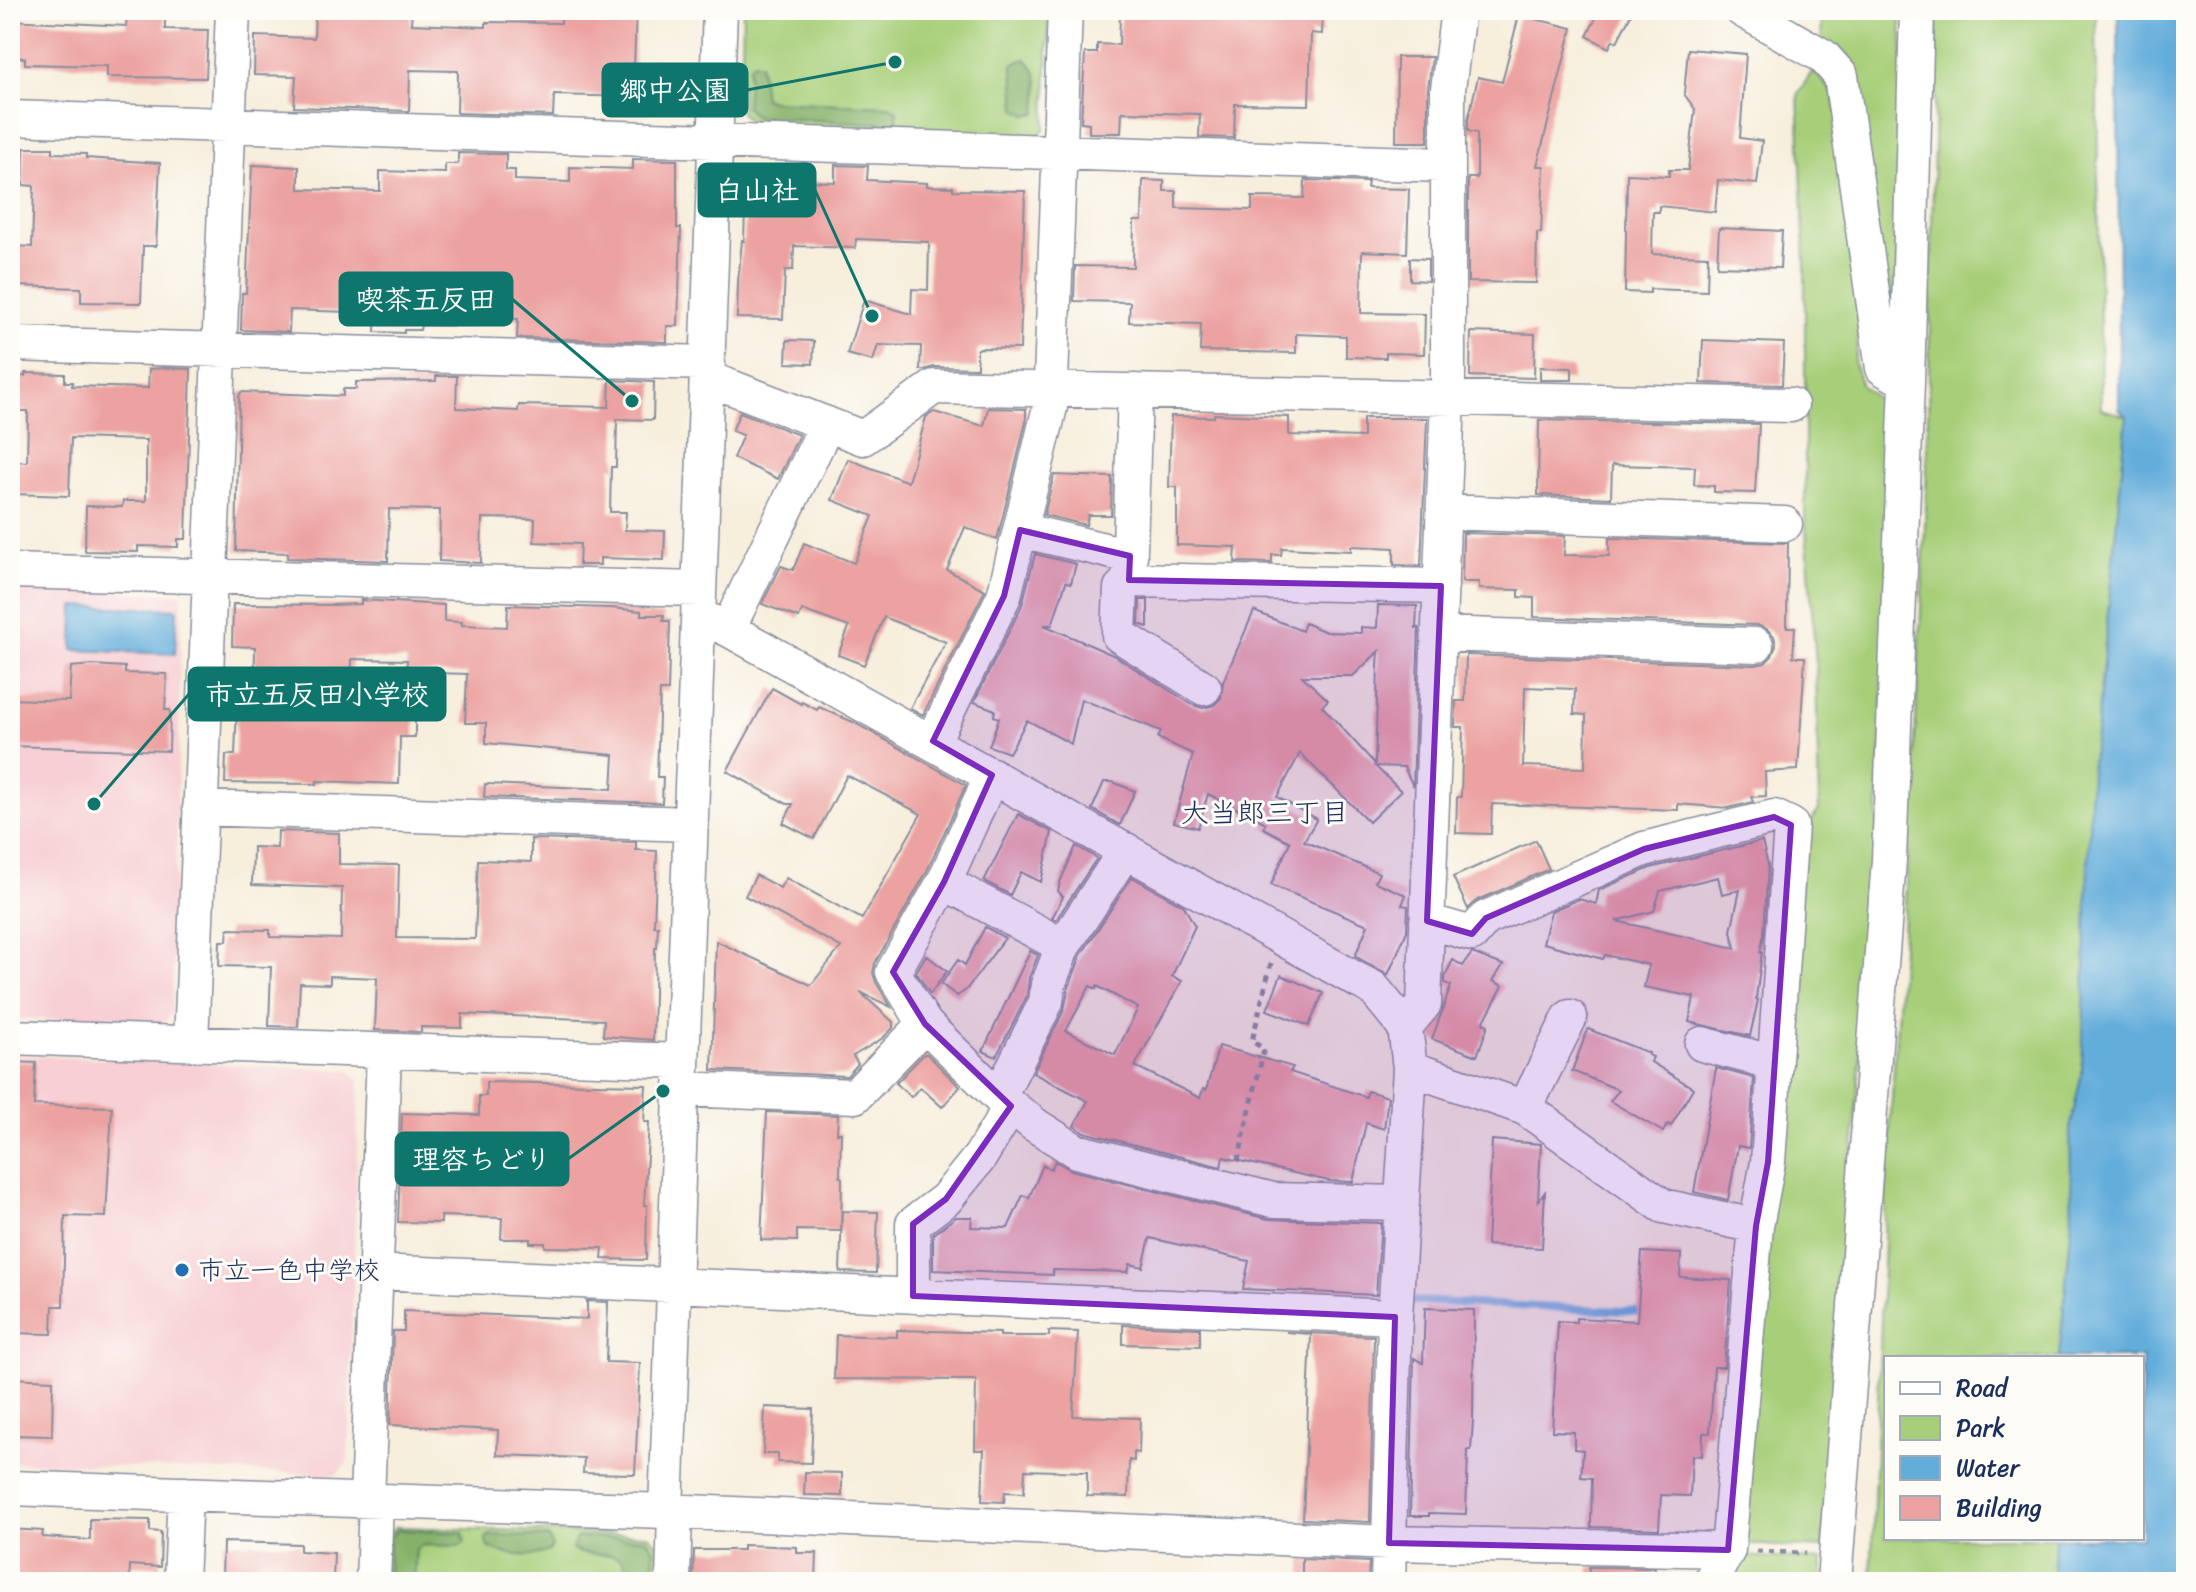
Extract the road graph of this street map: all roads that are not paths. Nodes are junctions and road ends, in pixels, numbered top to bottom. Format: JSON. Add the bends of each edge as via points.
{"nodes":[{"id":1,"x":233,"y":10,"type":"edge"},
{"id":2,"x":720,"y":10,"type":"edge"},
{"id":3,"x":1065,"y":10,"type":"edge"},
{"id":4,"x":1458,"y":10,"type":"edge"},
{"id":5,"x":1742,"y":10,"type":"edge"},
{"id":6,"x":1917,"y":10,"type":"edge"},
{"id":7,"x":10,"y":118,"type":"edge"},
{"id":8,"x":228,"y":125,"type":"junction"},
{"id":9,"x":715,"y":143,"type":"junction"},
{"id":10,"x":1059,"y":152,"type":"junction"},
{"id":11,"x":1447,"y":165,"type":"junction"},
{"id":12,"x":10,"y":344,"type":"edge"},
{"id":13,"x":219,"y":351,"type":"junction"},
{"id":14,"x":707,"y":370,"type":"junction"},
{"id":15,"x":1907,"y":382,"type":"junction"},
{"id":16,"x":1050,"y":389,"type":"junction"},
{"id":17,"x":1135,"y":391,"type":"junction"},
{"id":18,"x":1448,"y":398,"type":"junction"},
{"id":19,"x":1791,"y":405,"type":"dead end"},
{"id":20,"x":827,"y":424,"type":"junction"},
{"id":21,"x":1444,"y":512,"type":"junction"},
{"id":22,"x":1785,"y":524,"type":"dead end"},
{"id":23,"x":1020,"y":530,"type":"junction"},
{"id":24,"x":1129,"y":568,"type":"junction"},
{"id":25,"x":10,"y":571,"type":"edge"},
{"id":26,"x":210,"y":578,"type":"junction"},
{"id":27,"x":1441,"y":586,"type":"junction"},
{"id":28,"x":709,"y":611,"type":"junction"},
{"id":29,"x":1439,"y":634,"type":"junction"},
{"id":30,"x":1756,"y":645,"type":"dead end"},
{"id":31,"x":1204,"y":688,"type":"dead end"},
{"id":32,"x":933,"y":741,"type":"junction"},
{"id":33,"x":992,"y":775,"type":"junction"},
{"id":34,"x":200,"y":808,"type":"junction"},
{"id":35,"x":691,"y":824,"type":"junction"},
{"id":36,"x":1126,"y":850,"type":"junction"},
{"id":37,"x":944,"y":882,"type":"junction"},
{"id":38,"x":1427,"y":921,"type":"junction"},
{"id":39,"x":1063,"y":946,"type":"junction"},
{"id":40,"x":1570,"y":1017,"type":"dead end"},
{"id":41,"x":925,"y":1024,"type":"junction"},
{"id":42,"x":1405,"y":1027,"type":"junction"},
{"id":43,"x":10,"y":1037,"type":"edge"},
{"id":44,"x":191,"y":1043,"type":"junction"},
{"id":45,"x":1702,"y":1044,"type":"dead end"},
{"id":46,"x":384,"y":1052,"type":"junction"},
{"id":47,"x":1775,"y":1063,"type":"junction"},
{"id":48,"x":1410,"y":1068,"type":"junction"},
{"id":49,"x":682,"y":1075,"type":"junction"},
{"id":50,"x":1005,"y":1102,"type":"junction"},
{"id":51,"x":1525,"y":1108,"type":"junction"},
{"id":52,"x":1402,"y":1203,"type":"junction"},
{"id":53,"x":1756,"y":1226,"type":"junction"},
{"id":54,"x":376,"y":1272,"type":"junction"},
{"id":55,"x":674,"y":1285,"type":"junction"},
{"id":56,"x":913,"y":1296,"type":"junction"},
{"id":57,"x":1395,"y":1317,"type":"junction"},
{"id":58,"x":10,"y":1488,"type":"edge"},
{"id":59,"x":185,"y":1494,"type":"junction"},
{"id":60,"x":371,"y":1500,"type":"junction"},
{"id":61,"x":670,"y":1511,"type":"junction"},
{"id":62,"x":1389,"y":1543,"type":"junction"},
{"id":63,"x":1728,"y":1550,"type":"junction"},
{"id":64,"x":1834,"y":1568,"type":"edge"},
{"id":65,"x":181,"y":1582,"type":"edge"},
{"id":66,"x":373,"y":1582,"type":"edge"},
{"id":67,"x":673,"y":1582,"type":"edge"},
{"id":68,"x":1388,"y":1582,"type":"edge"},
{"id":69,"x":1710,"y":1582,"type":"edge"}],
"edges":[{"from":1,"to":8,"type":"street"},
{"from":2,"to":9,"type":"street"},
{"from":3,"to":10,"type":"street"},
{"from":4,"to":11,"type":"street","via":[[1448,89]]},
{"from":5,"to":15,"type":"street","via":[[1823,56],[1841,76],[1883,368]]},
{"from":6,"to":15,"type":"street"},
{"from":7,"to":8,"type":"street"},
{"from":8,"to":9,"type":"street"},
{"from":8,"to":13,"type":"street"},
{"from":9,"to":10,"type":"street"},
{"from":9,"to":14,"type":"street"},
{"from":10,"to":11,"type":"street"},
{"from":10,"to":16,"type":"street"},
{"from":11,"to":18,"type":"street"},
{"from":12,"to":13,"type":"street"},
{"from":13,"to":14,"type":"street"},
{"from":13,"to":26,"type":"street"},
{"from":14,"to":20,"type":"street"},
{"from":14,"to":28,"type":"street"},
{"from":15,"to":64,"type":"street","via":[[1889,860]]},
{"from":16,"to":17,"type":"street"},
{"from":16,"to":20,"type":"street","via":[[934,387],[863,438]]},
{"from":16,"to":23,"type":"street"},
{"from":17,"to":18,"type":"street"},
{"from":17,"to":24,"type":"street"},
{"from":18,"to":19,"type":"street"},
{"from":18,"to":21,"type":"street"},
{"from":20,"to":28,"type":"street"},
{"from":21,"to":22,"type":"street"},
{"from":21,"to":27,"type":"street"},
{"from":23,"to":24,"type":"street"},
{"from":23,"to":32,"type":"street","via":[[1004,596]]},
{"from":24,"to":27,"type":"street"},
{"from":24,"to":31,"type":"street","via":[[1121,588],[1119,635]]},
{"from":25,"to":26,"type":"street"},
{"from":26,"to":28,"type":"street"},
{"from":26,"to":34,"type":"street"},
{"from":27,"to":29,"type":"street"},
{"from":28,"to":32,"type":"street"},
{"from":28,"to":35,"type":"street"},
{"from":29,"to":30,"type":"street"},
{"from":29,"to":38,"type":"street"},
{"from":32,"to":33,"type":"street"},
{"from":33,"to":36,"type":"street"},
{"from":33,"to":37,"type":"street"},
{"from":34,"to":35,"type":"street"},
{"from":34,"to":44,"type":"street"},
{"from":35,"to":49,"type":"street"},
{"from":36,"to":39,"type":"street"},
{"from":36,"to":42,"type":"street","via":[[1373,988]]},
{"from":37,"to":39,"type":"street"},
{"from":37,"to":41,"type":"street","via":[[893,972]]},
{"from":38,"to":42,"type":"street","via":[[1424,1004]]},
{"from":38,"to":47,"type":"street","via":[[1472,934],[1486,918],[1644,849],[1774,817],[1791,825]]},
{"from":39,"to":50,"type":"street"},
{"from":40,"to":51,"type":"street"},
{"from":41,"to":49,"type":"street","via":[[855,1096]]},
{"from":41,"to":50,"type":"street"},
{"from":42,"to":48,"type":"street"},
{"from":43,"to":44,"type":"street"},
{"from":44,"to":46,"type":"street"},
{"from":45,"to":47,"type":"street"},
{"from":46,"to":49,"type":"street"},
{"from":46,"to":54,"type":"street"},
{"from":47,"to":53,"type":"street","via":[[1768,1162]]},
{"from":48,"to":51,"type":"street"},
{"from":48,"to":52,"type":"street"},
{"from":49,"to":55,"type":"street"},
{"from":50,"to":52,"type":"street","via":[[1076,1151],[1273,1200]]},
{"from":50,"to":56,"type":"street","via":[[980,1157],[946,1199],[913,1224]]},
{"from":51,"to":53,"type":"street","via":[[1663,1206]]},
{"from":52,"to":57,"type":"street"},
{"from":53,"to":63,"type":"street"},
{"from":54,"to":55,"type":"street"},
{"from":54,"to":60,"type":"street"},
{"from":55,"to":56,"type":"street"},
{"from":55,"to":61,"type":"street"},
{"from":56,"to":57,"type":"street"},
{"from":57,"to":62,"type":"street"},
{"from":58,"to":59,"type":"street"},
{"from":59,"to":60,"type":"street"},
{"from":59,"to":65,"type":"street"},
{"from":60,"to":61,"type":"street"},
{"from":60,"to":66,"type":"street"},
{"from":61,"to":62,"type":"street"},
{"from":61,"to":67,"type":"street"},
{"from":62,"to":63,"type":"street"},
{"from":62,"to":68,"type":"street"},
{"from":63,"to":69,"type":"street"}]}
